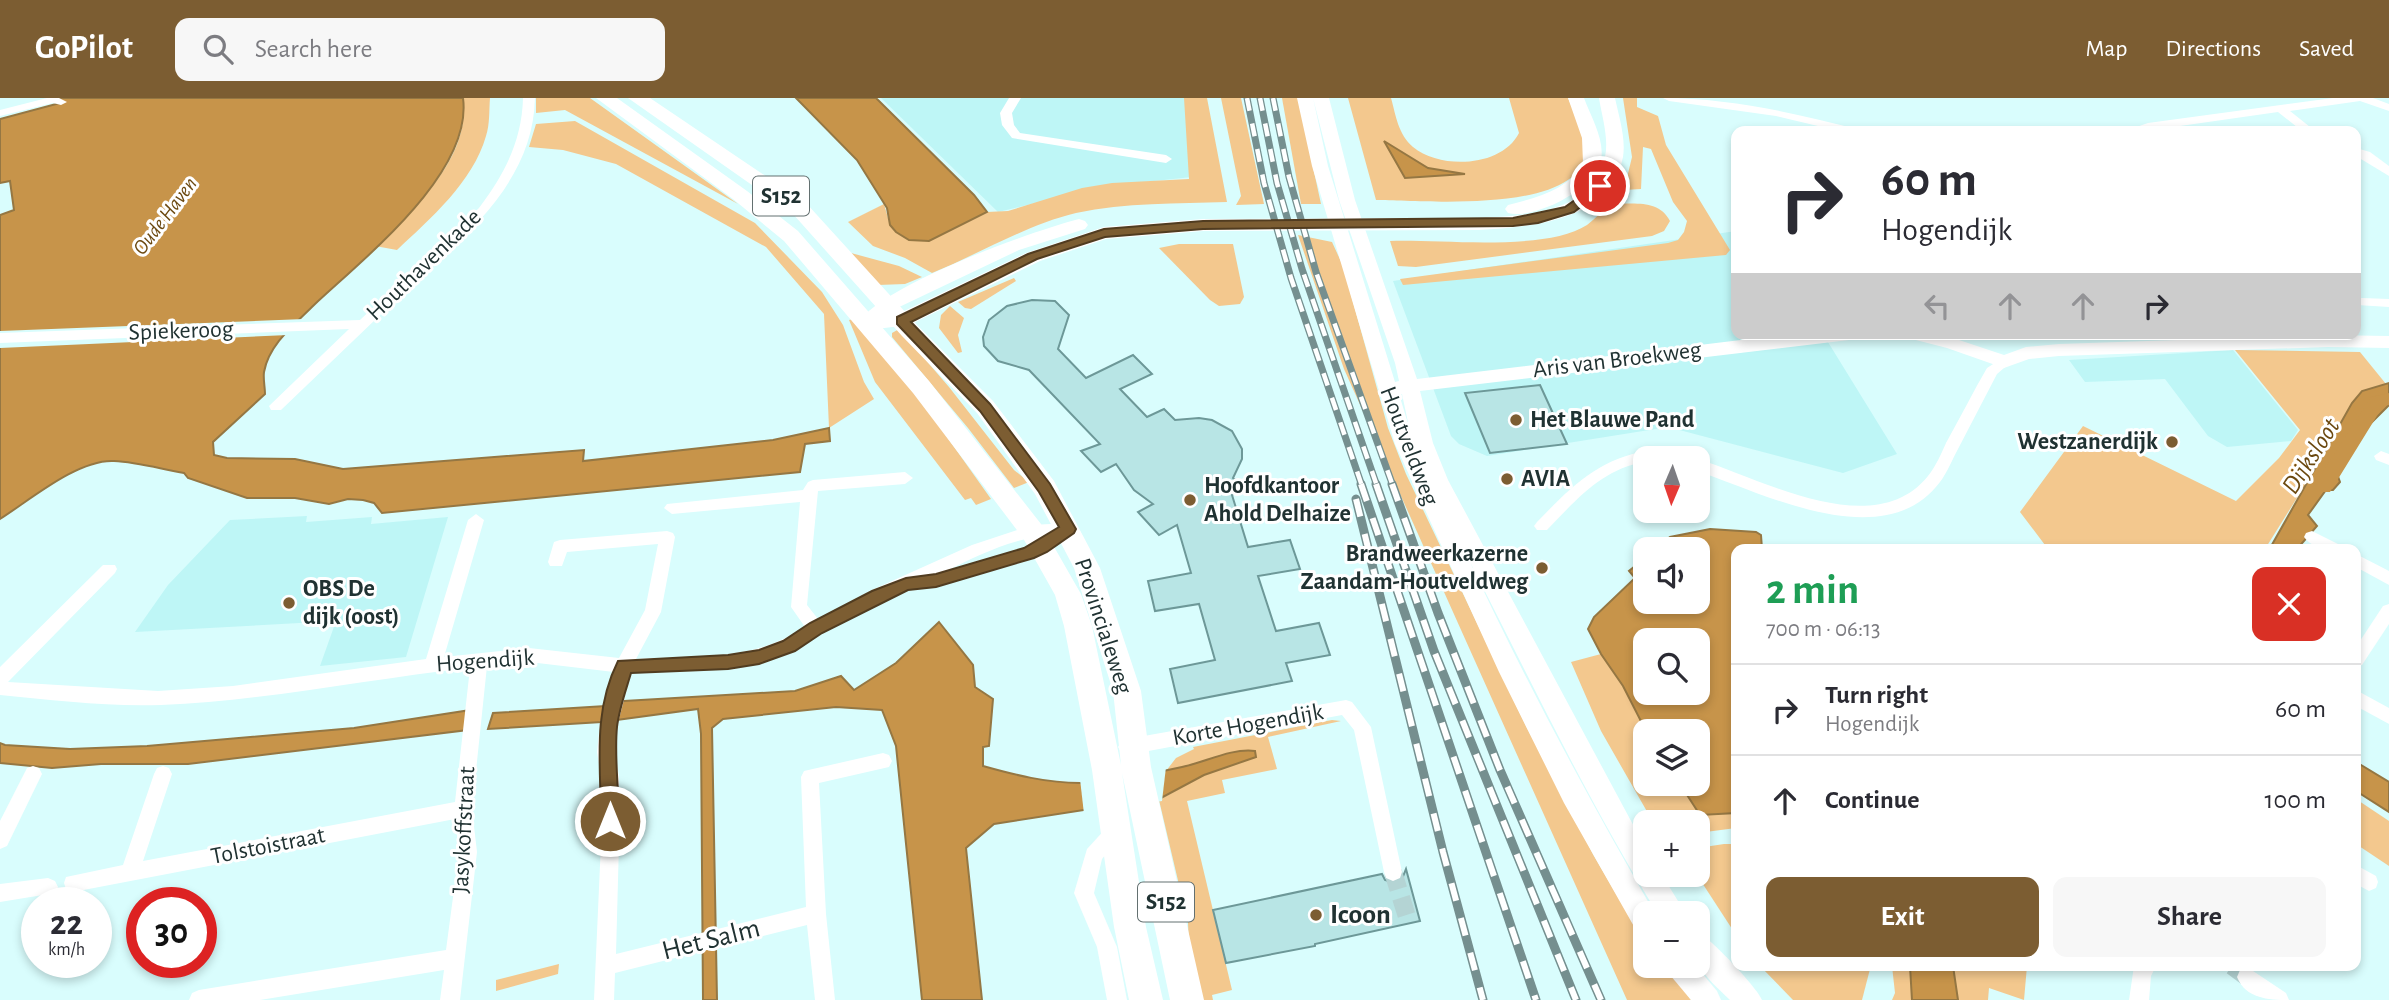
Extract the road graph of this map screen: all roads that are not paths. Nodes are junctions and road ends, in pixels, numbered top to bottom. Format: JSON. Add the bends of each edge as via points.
{"nodes":[{"id":1,"x":529,"y":98,"type":"edge"},
{"id":2,"x":605,"y":98,"type":"edge"},
{"id":3,"x":637,"y":98,"type":"edge"},
{"id":4,"x":1015,"y":98,"type":"edge"},
{"id":5,"x":1305,"y":98,"type":"edge"},
{"id":6,"x":1321,"y":98,"type":"edge"},
{"id":7,"x":1576,"y":98,"type":"edge"},
{"id":8,"x":1606,"y":98,"type":"edge"},
{"id":9,"x":1669,"y":98,"type":"edge"},
{"id":10,"x":2361,"y":98,"type":"edge"},
{"id":11,"x":61,"y":102,"type":"dead end"},
{"id":12,"x":2389,"y":108,"type":"edge"},
{"id":13,"x":2281,"y":109,"type":"junction"},
{"id":14,"x":0,"y":113,"type":"edge"},
{"id":15,"x":1832,"y":126,"type":"edge"},
{"id":16,"x":2155,"y":126,"type":"edge"},
{"id":17,"x":2303,"y":126,"type":"edge"},
{"id":18,"x":2361,"y":154,"type":"edge"},
{"id":19,"x":1166,"y":159,"type":"dead end"},
{"id":20,"x":2389,"y":172,"type":"edge"},
{"id":21,"x":1401,"y":217,"type":"junction"},
{"id":22,"x":1203,"y":219,"type":"joint"},
{"id":23,"x":2362,"y":302,"type":"dead end"},
{"id":24,"x":2389,"y":303,"type":"edge"},
{"id":25,"x":895,"y":312,"type":"junction"},
{"id":26,"x":868,"y":323,"type":"junction"},
{"id":27,"x":362,"y":324,"type":"junction"},
{"id":28,"x":0,"y":338,"type":"edge"},
{"id":29,"x":1795,"y":340,"type":"edge"},
{"id":30,"x":1939,"y":340,"type":"edge"},
{"id":31,"x":2264,"y":340,"type":"edge"},
{"id":32,"x":2361,"y":340,"type":"edge"},
{"id":33,"x":2389,"y":342,"type":"edge"},
{"id":34,"x":2004,"y":362,"type":"junction"},
{"id":35,"x":1409,"y":386,"type":"junction"},
{"id":36,"x":1386,"y":388,"type":"junction"},
{"id":37,"x":276,"y":406,"type":"dead end"},
{"id":38,"x":1633,"y":458,"type":"edge"},
{"id":39,"x":1710,"y":469,"type":"edge"},
{"id":40,"x":905,"y":478,"type":"dead end"},
{"id":41,"x":808,"y":495,"type":"junction"},
{"id":42,"x":672,"y":508,"type":"dead end"},
{"id":43,"x":476,"y":520,"type":"dead end"},
{"id":44,"x":1542,"y":526,"type":"dead end"},
{"id":45,"x":1069,"y":529,"type":"junction"},
{"id":46,"x":2312,"y":537,"type":"dead end"},
{"id":47,"x":1036,"y":539,"type":"junction"},
{"id":48,"x":2325,"y":544,"type":"edge"},
{"id":49,"x":556,"y":562,"type":"dead end"},
{"id":50,"x":2361,"y":563,"type":"edge"},
{"id":51,"x":109,"y":569,"type":"dead end"},
{"id":52,"x":2389,"y":579,"type":"edge"},
{"id":53,"x":2389,"y":611,"type":"edge"},
{"id":54,"x":816,"y":628,"type":"junction"},
{"id":55,"x":2361,"y":653,"type":"edge"},
{"id":56,"x":479,"y":660,"type":"junction"},
{"id":57,"x":433,"y":665,"type":"junction"},
{"id":58,"x":624,"y":666,"type":"junction"},
{"id":59,"x":0,"y":678,"type":"edge"},
{"id":60,"x":0,"y":688,"type":"edge"},
{"id":61,"x":2361,"y":700,"type":"edge"},
{"id":62,"x":2389,"y":717,"type":"edge"},
{"id":63,"x":1120,"y":759,"type":"junction"},
{"id":64,"x":883,"y":761,"type":"dead end"},
{"id":65,"x":33,"y":774,"type":"dead end"},
{"id":66,"x":163,"y":774,"type":"dead end"},
{"id":67,"x":463,"y":809,"type":"junction"},
{"id":68,"x":1125,"y":814,"type":"junction"},
{"id":69,"x":0,"y":841,"type":"edge"},
{"id":70,"x":1633,"y":850,"type":"edge"},
{"id":71,"x":130,"y":872,"type":"junction"},
{"id":72,"x":1393,"y":872,"type":"tunnel mouth"},
{"id":73,"x":74,"y":883,"type":"dead end"},
{"id":74,"x":21,"y":890,"type":"edge"},
{"id":75,"x":0,"y":893,"type":"edge"},
{"id":76,"x":1634,"y":901,"type":"edge"},
{"id":77,"x":816,"y":914,"type":"junction"},
{"id":78,"x":1107,"y":947,"type":"junction"},
{"id":79,"x":453,"y":959,"type":"junction"},
{"id":80,"x":601,"y":961,"type":"junction"},
{"id":81,"x":1710,"y":961,"type":"edge"},
{"id":82,"x":2142,"y":971,"type":"edge"},
{"id":83,"x":2247,"y":977,"type":"tunnel mouth"},
{"id":84,"x":1689,"y":978,"type":"edge"},
{"id":85,"x":1143,"y":988,"type":"edge"},
{"id":86,"x":199,"y":1000,"type":"edge"},
{"id":87,"x":450,"y":1000,"type":"edge"},
{"id":88,"x":604,"y":1000,"type":"edge"},
{"id":89,"x":825,"y":1000,"type":"edge"},
{"id":90,"x":1117,"y":1000,"type":"edge"},
{"id":91,"x":1187,"y":1000,"type":"edge"},
{"id":92,"x":1708,"y":1000,"type":"edge"},
{"id":93,"x":1749,"y":1000,"type":"edge"},
{"id":94,"x":2138,"y":1000,"type":"edge"},
{"id":95,"x":2279,"y":1000,"type":"edge"}],
"edges":[{"from":1,"to":27,"type":"street","name":"Houthavenkade","via":[[524,140],[502,186],[483,211]]},
{"from":2,"to":26,"type":"main road","name":"Provincialeweg","number":"S152","via":[[773,220]]},
{"from":3,"to":25,"type":"main road","name":"Provincialeweg","number":"S152","via":[[800,209]]},
{"from":4,"to":19,"type":"street","via":[[1006,113],[1016,136]]},
{"from":5,"to":36,"type":"street","name":"Houtveldweg","via":[[1320,166]]},
{"from":6,"to":35,"type":"street","name":"Houtveldweg","via":[[1346,200]]},
{"from":7,"to":21,"type":"main road","via":[[1594,158],[1568,189],[1510,209]]},
{"from":8,"to":21,"type":"main road","via":[[1614,157],[1600,186],[1580,203],[1554,215],[1513,222]]},
{"from":9,"to":15,"type":"street"},
{"from":10,"to":12,"type":"street"},
{"from":10,"to":13,"type":"street"},
{"from":11,"to":14,"type":"street"},
{"from":13,"to":16,"type":"street"},
{"from":13,"to":17,"type":"street"},
{"from":18,"to":20,"type":"street"},
{"from":21,"to":22,"type":"main road"},
{"from":22,"to":25,"type":"main road","via":[[1133,216],[1070,226],[1012,246]]},
{"from":23,"to":24,"type":"street"},
{"from":25,"to":26,"type":"main road"},
{"from":25,"to":45,"type":"main road","name":"Provincialeweg","number":"S152","via":[[985,407]]},
{"from":26,"to":47,"type":"main road","name":"Provincialeweg","number":"S152"},
{"from":27,"to":28,"type":"street","name":"Spiekeroog"},
{"from":27,"to":37,"type":"street","name":"Houthavenkade"},
{"from":29,"to":35,"type":"street","name":"Aris van Broekweg"},
{"from":30,"to":34,"type":"street"},
{"from":31,"to":34,"type":"street","via":[[2059,350],[2026,353]]},
{"from":32,"to":33,"type":"street"},
{"from":34,"to":39,"type":"street","via":[[1992,371],[1935,478],[1902,505],[1867,511],[1821,509]]},
{"from":35,"to":36,"type":"street","name":"Aris van Broekweg"},
{"from":35,"to":70,"type":"street","name":"Houtveldweg","via":[[1438,480]]},
{"from":36,"to":76,"type":"street","name":"Houtveldweg","via":[[1409,456],[1510,672]]},
{"from":38,"to":44,"type":"street","via":[[1607,466],[1590,478]]},
{"from":40,"to":41,"type":"street","via":[[813,486]]},
{"from":41,"to":42,"type":"street"},
{"from":41,"to":54,"type":"street","via":[[799,607]]},
{"from":43,"to":57,"type":"street"},
{"from":45,"to":47,"type":"street","name":"Hogendijk"},
{"from":45,"to":63,"type":"main road","name":"Provincialeweg","number":"S152","via":[[1111,635],[1127,691]]},
{"from":46,"to":48,"type":"street"},
{"from":47,"to":54,"type":"street","name":"Hogendijk","via":[[936,580],[906,584],[878,595]]},
{"from":47,"to":63,"type":"main road","name":"Provincialeweg","number":"S152","via":[[1068,594]]},
{"from":49,"to":58,"type":"street","via":[[560,546],[667,537],[653,612]]},
{"from":50,"to":52,"type":"street"},
{"from":51,"to":59,"type":"street"},
{"from":53,"to":55,"type":"street"},
{"from":54,"to":58,"type":"street","name":"Hogendijk","via":[[789,646],[759,657]]},
{"from":56,"to":57,"type":"street","name":"Hogendijk"},
{"from":56,"to":58,"type":"street","name":"Hogendijk","via":[[529,655]]},
{"from":56,"to":67,"type":"street","name":"Jasykoffstraat"},
{"from":57,"to":60,"type":"street","name":"Hogendijk","via":[[233,694],[158,698]]},
{"from":58,"to":80,"type":"street","via":[[608,723],[610,830]]},
{"from":61,"to":62,"type":"street"},
{"from":63,"to":68,"type":"main road","name":"Provincialeweg","number":"S152"},
{"from":63,"to":72,"type":"street","name":"Korte Hogendijk","via":[[1346,708],[1362,727]]},
{"from":64,"to":77,"type":"street","via":[[810,777]]},
{"from":65,"to":69,"type":"street"},
{"from":66,"to":71,"type":"street"},
{"from":67,"to":71,"type":"street","name":"Tolstoistraat"},
{"from":67,"to":79,"type":"street","name":"Jasykoffstraat","via":[[468,852]]},
{"from":68,"to":78,"type":"street","name":"Provincialeweg","via":[[1094,855],[1084,892]]},
{"from":68,"to":85,"type":"main road","name":"Provincialeweg","number":"S152","via":[[1130,928]]},
{"from":68,"to":91,"type":"main road","name":"Provincialeweg","number":"S152"},
{"from":71,"to":73,"type":"street","name":"Tolstoistraat"},
{"from":74,"to":75,"type":"street"},
{"from":77,"to":80,"type":"street","name":"Het Salm","via":[[692,945]]},
{"from":77,"to":89,"type":"street"},
{"from":78,"to":85,"type":"street","name":"Provincialeweg"},
{"from":78,"to":90,"type":"street","name":"Provincialeweg"},
{"from":79,"to":86,"type":"street"},
{"from":79,"to":87,"type":"street","name":"Jasykoffstraat"},
{"from":80,"to":88,"type":"street"},
{"from":81,"to":93,"type":"street"},
{"from":82,"to":94,"type":"street"},
{"from":83,"to":95,"type":"street"},
{"from":84,"to":92,"type":"street"}]}
